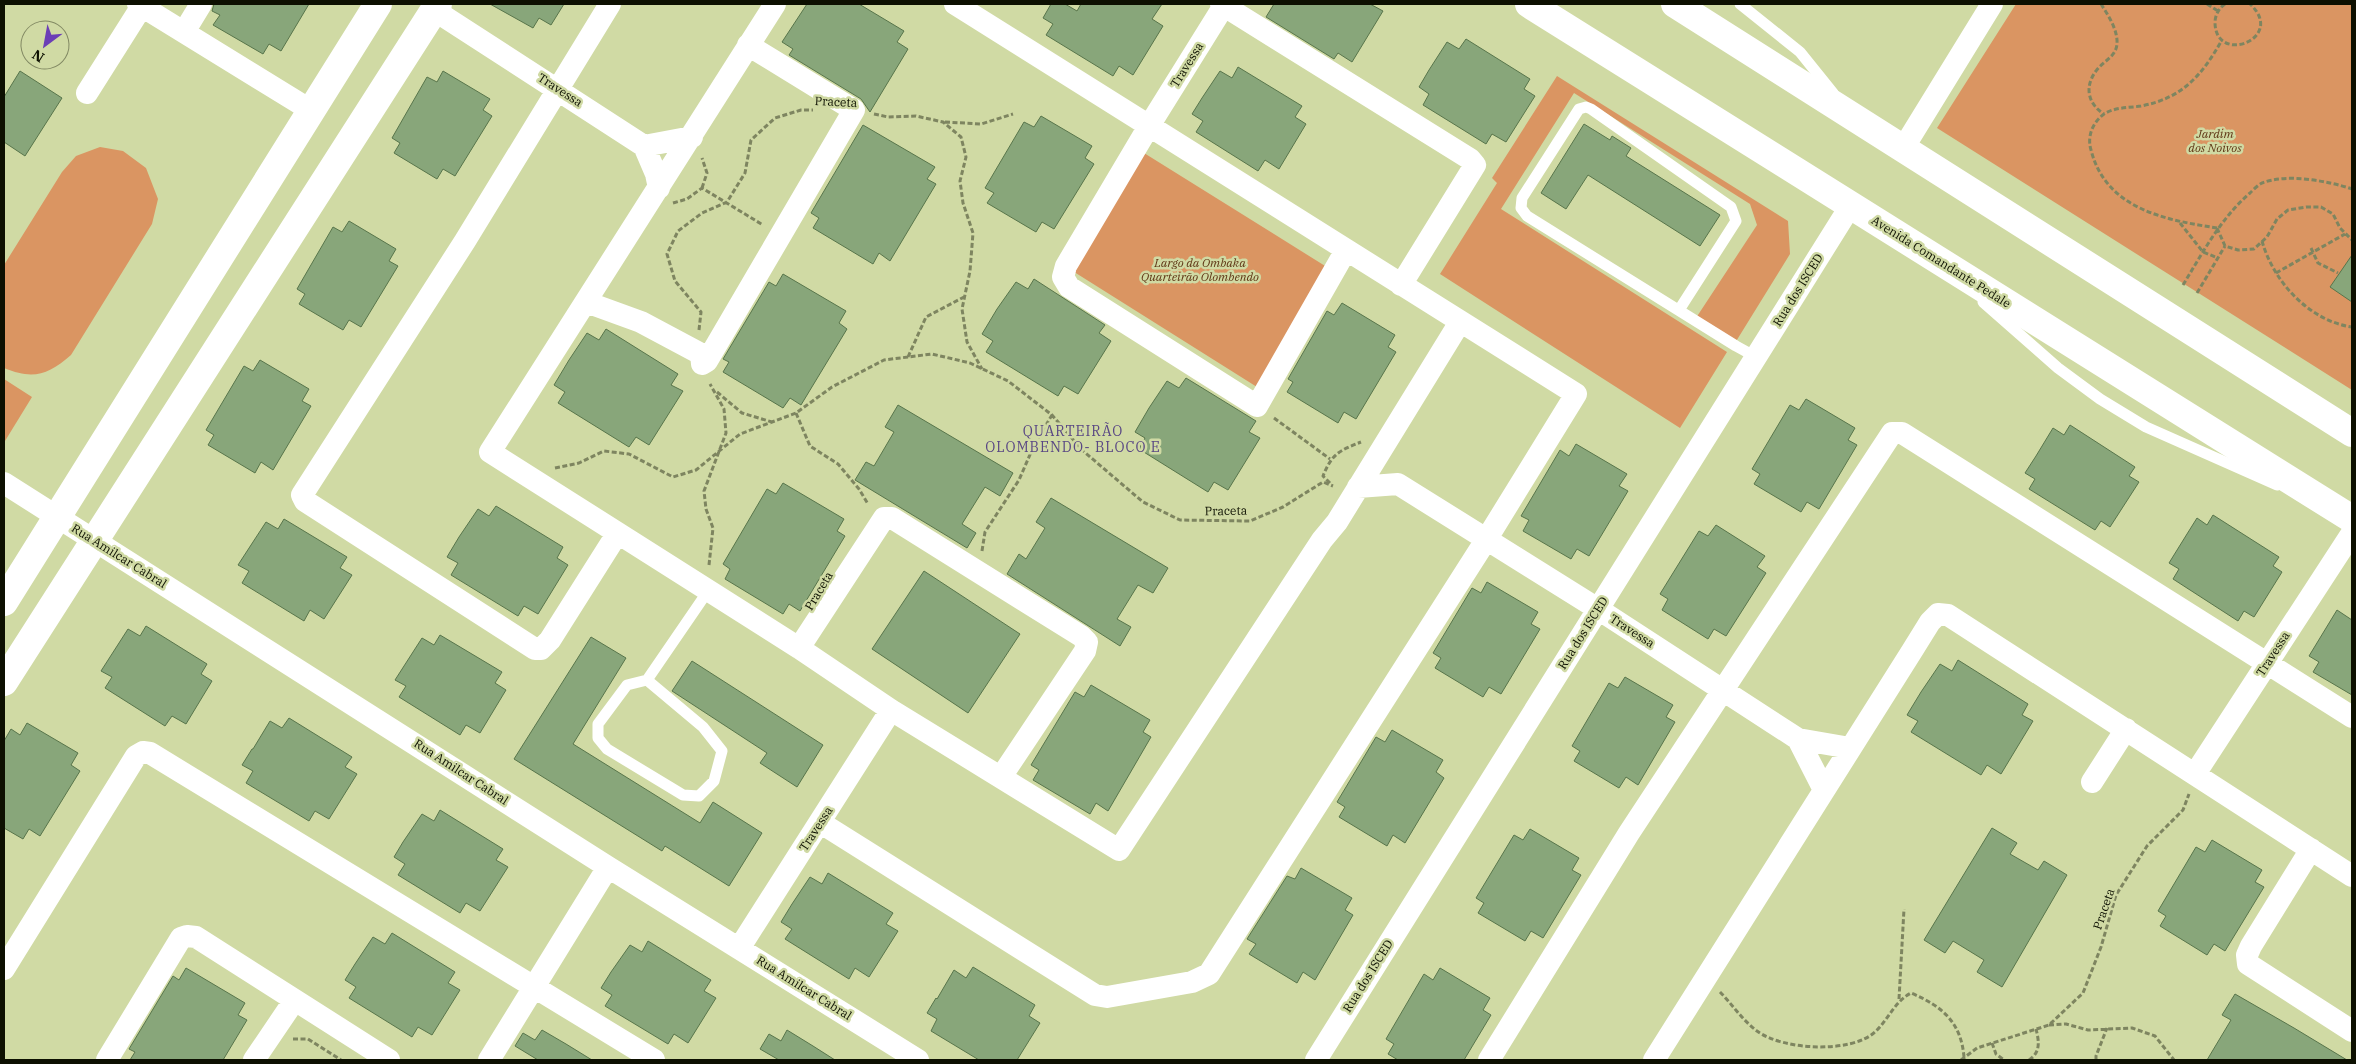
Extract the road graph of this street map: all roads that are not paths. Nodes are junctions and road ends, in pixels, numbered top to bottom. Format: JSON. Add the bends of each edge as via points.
{"nodes":[{"id":1,"x":201,"y":4,"type":"edge"},
{"id":2,"x":378,"y":4,"type":"edge"},
{"id":3,"x":610,"y":4,"type":"edge"},
{"id":4,"x":774,"y":4,"type":"edge"},
{"id":5,"x":955,"y":4,"type":"edge"},
{"id":6,"x":1223,"y":4,"type":"edge"},
{"id":7,"x":1529,"y":4,"type":"edge"},
{"id":8,"x":1675,"y":4,"type":"edge"},
{"id":9,"x":1740,"y":4,"type":"edge"},
{"id":10,"x":1992,"y":4,"type":"edge"},
{"id":11,"x":140,"y":5,"type":"edge"},
{"id":12,"x":436,"y":7,"type":"edge"},
{"id":13,"x":184,"y":32,"type":"junction"},
{"id":14,"x":748,"y":45,"type":"junction"},
{"id":15,"x":559,"y":89,"type":"junction"},
{"id":16,"x":87,"y":93,"type":"dead end"},
{"id":17,"x":312,"y":110,"type":"junction"},
{"id":18,"x":1849,"y":114,"type":"junction"},
{"id":19,"x":1149,"y":126,"type":"junction"},
{"id":20,"x":696,"y":144,"type":"junction"},
{"id":21,"x":644,"y":146,"type":"junction"},
{"id":22,"x":1904,"y":147,"type":"junction"},
{"id":23,"x":664,"y":195,"type":"junction"},
{"id":24,"x":1851,"y":206,"type":"junction"},
{"id":25,"x":1346,"y":250,"type":"junction"},
{"id":26,"x":1402,"y":285,"type":"junction"},
{"id":27,"x":586,"y":302,"type":"junction"},
{"id":28,"x":1679,"y":310,"type":"junction"},
{"id":29,"x":1460,"y":322,"type":"junction"},
{"id":30,"x":1756,"y":357,"type":"junction"},
{"id":31,"x":2352,"y":433,"type":"edge"},
{"id":32,"x":1382,"y":450,"type":"junction"},
{"id":33,"x":4,"y":483,"type":"edge"},
{"id":34,"x":1398,"y":484,"type":"junction"},
{"id":35,"x":1358,"y":487,"type":"junction"},
{"id":36,"x":57,"y":517,"type":"junction"},
{"id":37,"x":2352,"y":519,"type":"edge"},
{"id":38,"x":2352,"y":533,"type":"edge"},
{"id":39,"x":617,"y":534,"type":"junction"},
{"id":40,"x":94,"y":540,"type":"junction"},
{"id":41,"x":1486,"y":540,"type":"junction"},
{"id":42,"x":708,"y":581,"type":"junction"},
{"id":43,"x":4,"y":602,"type":"edge"},
{"id":44,"x":1598,"y":609,"type":"junction"},
{"id":45,"x":799,"y":648,"type":"junction"},
{"id":46,"x":2267,"y":663,"type":"junction"},
{"id":47,"x":647,"y":680,"type":"junction"},
{"id":48,"x":4,"y":682,"type":"edge"},
{"id":49,"x":1724,"y":691,"type":"junction"},
{"id":50,"x":891,"y":710,"type":"junction"},
{"id":51,"x":2352,"y":717,"type":"edge"},
{"id":52,"x":2126,"y":729,"type":"junction"},
{"id":53,"x":1798,"y":739,"type":"junction"},
{"id":54,"x":1850,"y":748,"type":"junction"},
{"id":55,"x":2196,"y":774,"type":"junction"},
{"id":56,"x":1001,"y":777,"type":"junction"},
{"id":57,"x":2092,"y":782,"type":"dead end"},
{"id":58,"x":1824,"y":790,"type":"junction"},
{"id":59,"x":821,"y":823,"type":"junction"},
{"id":60,"x":2311,"y":849,"type":"junction"},
{"id":61,"x":608,"y":867,"type":"junction"},
{"id":62,"x":2352,"y":876,"type":"edge"},
{"id":63,"x":740,"y":947,"type":"junction"},
{"id":64,"x":4,"y":969,"type":"edge"},
{"id":65,"x":535,"y":986,"type":"junction"},
{"id":66,"x":294,"y":1001,"type":"junction"},
{"id":67,"x":2352,"y":1031,"type":"edge"},
{"id":68,"x":107,"y":1060,"type":"edge"},
{"id":69,"x":254,"y":1060,"type":"edge"},
{"id":70,"x":389,"y":1060,"type":"edge"},
{"id":71,"x":489,"y":1060,"type":"edge"},
{"id":72,"x":654,"y":1060,"type":"edge"},
{"id":73,"x":918,"y":1060,"type":"edge"},
{"id":74,"x":1316,"y":1060,"type":"edge"},
{"id":75,"x":1489,"y":1060,"type":"edge"},
{"id":76,"x":1654,"y":1060,"type":"edge"}],
"edges":[{"from":1,"to":13,"type":"street"},
{"from":2,"to":17,"type":"street"},
{"from":3,"to":15,"type":"street"},
{"from":4,"to":14,"type":"street"},
{"from":5,"to":19,"type":"street"},
{"from":6,"to":19,"type":"street","name":"Travessa"},
{"from":6,"to":26,"type":"street","via":[[1475,164]]},
{"from":7,"to":24,"type":"street","name":"Avenida Comandante Pedale"},
{"from":8,"to":18,"type":"street"},
{"from":9,"to":18,"type":"lane","via":[[1800,52]]},
{"from":10,"to":22,"type":"street"},
{"from":11,"to":13,"type":"street"},
{"from":11,"to":16,"type":"street"},
{"from":12,"to":15,"type":"street","name":"Travessa"},
{"from":12,"to":40,"type":"street"},
{"from":13,"to":17,"type":"street"},
{"from":14,"to":20,"type":"street"},
{"from":14,"to":27,"type":"street","via":[[854,110],[707,361],[702,364],[701,354],[641,322]]},
{"from":15,"to":21,"type":"street","name":"Travessa"},
{"from":15,"to":39,"type":"street","via":[[302,495],[305,501],[535,649],[541,649],[550,640]]},
{"from":17,"to":36,"type":"street"},
{"from":18,"to":22,"type":"street"},
{"from":19,"to":25,"type":"street"},
{"from":19,"to":25,"type":"street","name":"Travessa","via":[[1066,266],[1063,277],[1068,287],[1257,406]]},
{"from":20,"to":21,"type":"street"},
{"from":20,"to":23,"type":"street"},
{"from":21,"to":23,"type":"street"},
{"from":22,"to":31,"type":"street"},
{"from":23,"to":27,"type":"street"},
{"from":24,"to":30,"type":"street","name":"Rua dos ISCED"},
{"from":24,"to":37,"type":"street","name":"Avenida Comandante Pedale"},
{"from":25,"to":26,"type":"street"},
{"from":26,"to":29,"type":"street"},
{"from":27,"to":39,"type":"street","via":[[490,452]]},
{"from":28,"to":28,"type":"lane","via":[[1527,216],[1521,208],[1522,198],[1580,109],[1591,109],[1734,212],[1736,221]]},
{"from":28,"to":30,"type":"lane"},
{"from":29,"to":32,"type":"street"},
{"from":29,"to":41,"type":"street","via":[[1576,394]]},
{"from":30,"to":44,"type":"street","name":"Rua dos ISCED"},
{"from":32,"to":34,"type":"street"},
{"from":32,"to":35,"type":"street"},
{"from":33,"to":36,"type":"street","name":"Rua Amilcar Cabral"},
{"from":34,"to":35,"type":"street"},
{"from":34,"to":41,"type":"street","name":"Travessa"},
{"from":35,"to":56,"type":"street","via":[[1119,850]]},
{"from":36,"to":40,"type":"street","name":"Rua Amilcar Cabral"},
{"from":36,"to":43,"type":"street"},
{"from":38,"to":46,"type":"street","name":"Travessa"},
{"from":39,"to":42,"type":"street"},
{"from":40,"to":48,"type":"street"},
{"from":40,"to":61,"type":"street","name":"Rua Amilcar Cabral"},
{"from":41,"to":44,"type":"street","name":"Travessa"},
{"from":41,"to":59,"type":"street","via":[[1209,974],[1192,982],[1107,997],[1095,995]]},
{"from":42,"to":45,"type":"street"},
{"from":42,"to":47,"type":"lane"},
{"from":44,"to":49,"type":"street","name":"Travessa"},
{"from":44,"to":74,"type":"street","name":"Rua dos ISCED"},
{"from":45,"to":50,"type":"street"},
{"from":45,"to":56,"type":"street","via":[[884,518],[892,518],[977,571],[1087,642],[1085,651]]},
{"from":46,"to":49,"type":"street","via":[[1902,433],[1892,433]]},
{"from":46,"to":51,"type":"street"},
{"from":46,"to":55,"type":"street","name":"Travessa"},
{"from":47,"to":47,"type":"lane","via":[[703,727],[722,750],[714,781],[699,796],[683,795],[607,749],[598,738],[598,724],[626,685]]},
{"from":49,"to":53,"type":"street","name":"Travessa"},
{"from":49,"to":75,"type":"street","via":[[1629,833]]},
{"from":50,"to":56,"type":"street"},
{"from":50,"to":59,"type":"street","name":"Travessa"},
{"from":52,"to":54,"type":"street","via":[[1948,615],[1938,614]]},
{"from":52,"to":55,"type":"street"},
{"from":52,"to":57,"type":"street"},
{"from":53,"to":54,"type":"street"},
{"from":53,"to":58,"type":"street"},
{"from":54,"to":58,"type":"street"},
{"from":55,"to":60,"type":"street"},
{"from":58,"to":76,"type":"street"},
{"from":59,"to":63,"type":"street","name":"Travessa"},
{"from":60,"to":62,"type":"street"},
{"from":60,"to":67,"type":"street","via":[[2251,946],[2248,964]]},
{"from":61,"to":63,"type":"street","name":"Rua Amilcar Cabral"},
{"from":61,"to":65,"type":"street"},
{"from":63,"to":73,"type":"street","name":"Rua Amilcar Cabral"},
{"from":64,"to":65,"type":"street","via":[[136,756],[143,752],[150,753]]},
{"from":65,"to":71,"type":"street"},
{"from":65,"to":72,"type":"street"},
{"from":66,"to":68,"type":"street","via":[[196,937],[187,936],[181,938]]},
{"from":66,"to":69,"type":"street"},
{"from":66,"to":70,"type":"street"}]}
